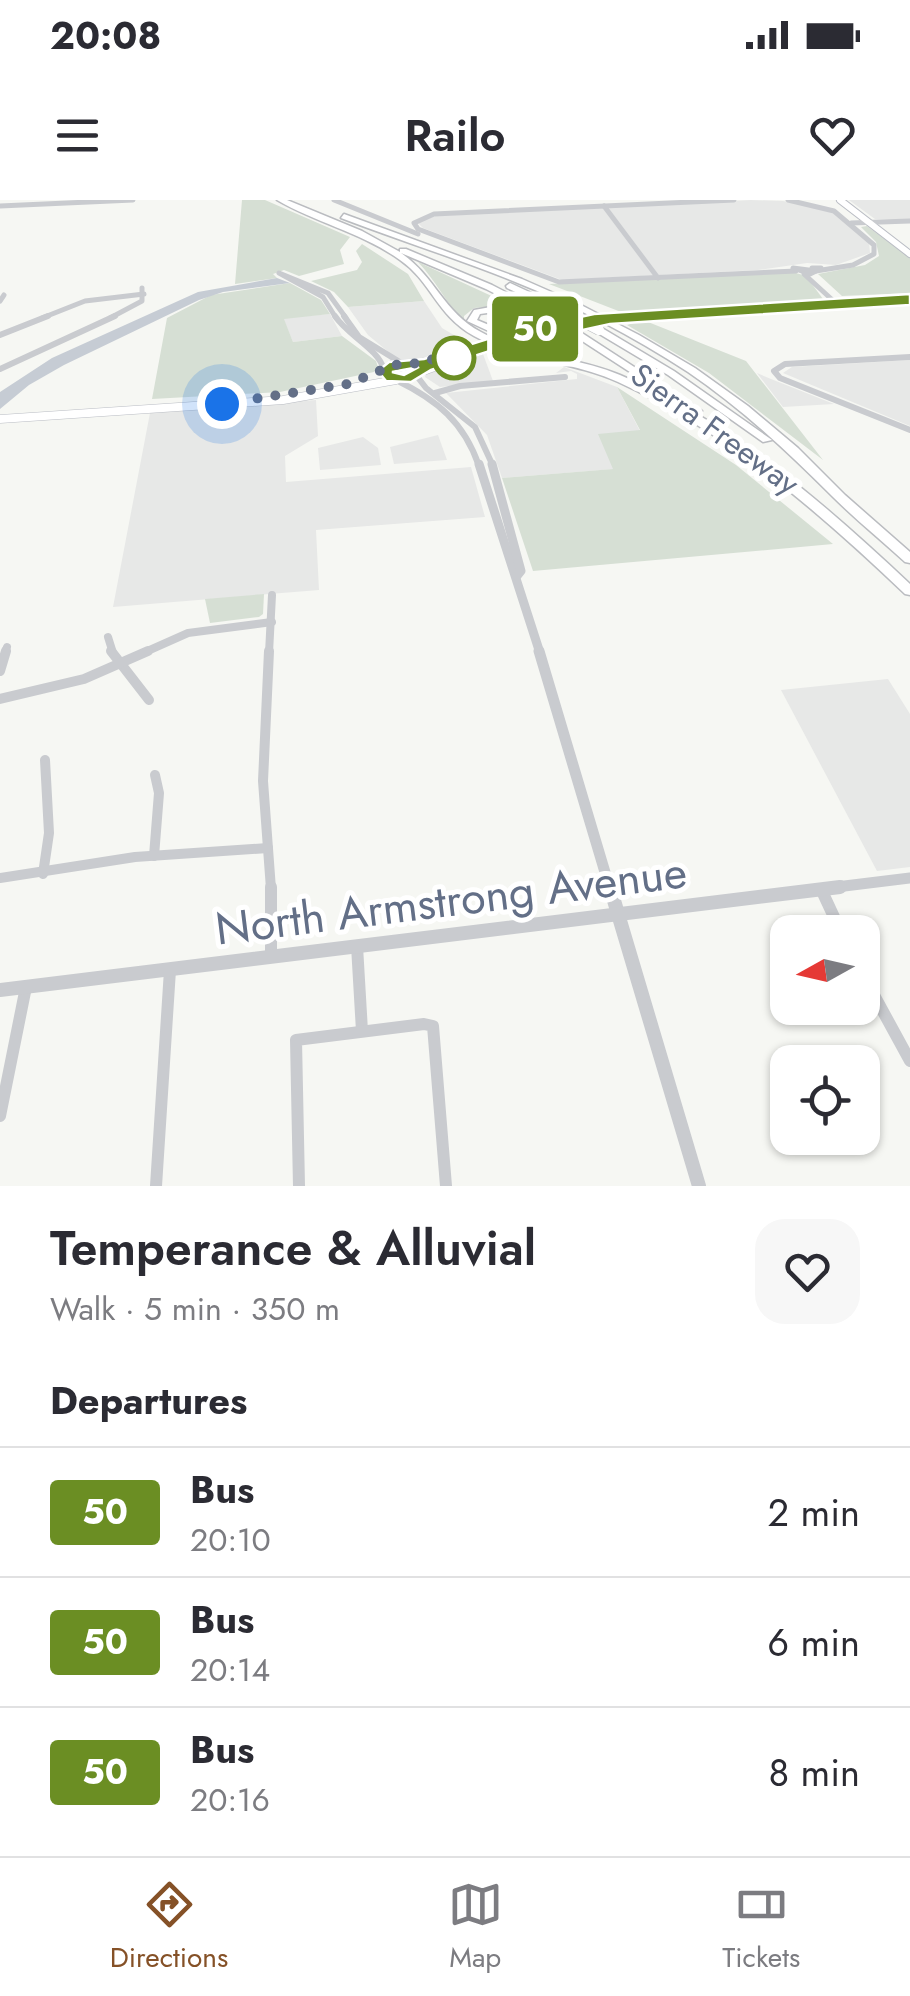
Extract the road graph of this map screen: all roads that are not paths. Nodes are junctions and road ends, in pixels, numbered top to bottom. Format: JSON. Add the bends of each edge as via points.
{"nodes":[{"id":1,"x":133,"y":200,"type":"edge"},
{"id":2,"x":281,"y":200,"type":"edge"},
{"id":3,"x":305,"y":200,"type":"edge"},
{"id":4,"x":334,"y":200,"type":"edge"},
{"id":5,"x":734,"y":200,"type":"edge"},
{"id":6,"x":788,"y":200,"type":"edge"},
{"id":7,"x":843,"y":200,"type":"edge"},
{"id":8,"x":693,"y":201,"type":"edge"},
{"id":9,"x":0,"y":206,"type":"edge"},
{"id":10,"x":604,"y":206,"type":"junction"},
{"id":11,"x":910,"y":222,"type":"edge"},
{"id":12,"x":874,"y":224,"type":"junction"},
{"id":13,"x":853,"y":225,"type":"junction"},
{"id":14,"x":352,"y":230,"type":"junction"},
{"id":15,"x":394,"y":237,"type":"junction"},
{"id":16,"x":449,"y":241,"type":"junction"},
{"id":17,"x":910,"y":251,"type":"edge"},
{"id":18,"x":794,"y":270,"type":"junction"},
{"id":19,"x":814,"y":270,"type":"junction"},
{"id":20,"x":804,"y":274,"type":"junction"},
{"id":21,"x":658,"y":278,"type":"junction"},
{"id":22,"x":143,"y":291,"type":"joint"},
{"id":23,"x":910,"y":299,"type":"edge"},
{"id":24,"x":60,"y":300,"type":"dead end"},
{"id":25,"x":841,"y":303,"type":"junction"},
{"id":26,"x":73,"y":306,"type":"junction"},
{"id":27,"x":606,"y":318,"type":"junction"},
{"id":28,"x":0,"y":327,"type":"edge"},
{"id":29,"x":541,"y":328,"type":"junction"},
{"id":30,"x":9,"y":331,"type":"junction"},
{"id":31,"x":0,"y":335,"type":"edge"},
{"id":32,"x":575,"y":336,"type":"junction"},
{"id":33,"x":495,"y":343,"type":"junction"},
{"id":34,"x":910,"y":356,"type":"edge"},
{"id":35,"x":402,"y":364,"type":"junction"},
{"id":36,"x":1,"y":368,"type":"edge"},
{"id":37,"x":384,"y":370,"type":"junction"},
{"id":38,"x":416,"y":375,"type":"junction"},
{"id":39,"x":565,"y":377,"type":"dead end"},
{"id":40,"x":396,"y":380,"type":"junction"},
{"id":41,"x":435,"y":392,"type":"junction"},
{"id":42,"x":286,"y":395,"type":"junction"},
{"id":43,"x":221,"y":404,"type":"junction"},
{"id":44,"x":0,"y":416,"type":"edge"},
{"id":45,"x":910,"y":430,"type":"edge"},
{"id":46,"x":840,"y":497,"type":"junction"},
{"id":47,"x":847,"y":531,"type":"junction"},
{"id":48,"x":910,"y":559,"type":"edge"},
{"id":49,"x":516,"y":576,"type":"junction"},
{"id":50,"x":910,"y":591,"type":"edge"},
{"id":51,"x":272,"y":595,"type":"dead end"},
{"id":52,"x":272,"y":622,"type":"junction"},
{"id":53,"x":108,"y":638,"type":"dead end"},
{"id":54,"x":7,"y":647,"type":"dead end"},
{"id":55,"x":121,"y":662,"type":"junction"},
{"id":56,"x":0,"y":671,"type":"edge"},
{"id":57,"x":0,"y":699,"type":"edge"},
{"id":58,"x":149,"y":700,"type":"dead end"},
{"id":59,"x":45,"y":760,"type":"dead end"},
{"id":60,"x":154,"y":775,"type":"dead end"},
{"id":61,"x":268,"y":848,"type":"junction"},
{"id":62,"x":154,"y":856,"type":"junction"},
{"id":63,"x":43,"y":874,"type":"junction"},
{"id":64,"x":0,"y":878,"type":"edge"},
{"id":65,"x":910,"y":878,"type":"edge"},
{"id":66,"x":820,"y":889,"type":"junction"},
{"id":67,"x":618,"y":914,"type":"junction"},
{"id":68,"x":833,"y":915,"type":"edge"},
{"id":69,"x":357,"y":946,"type":"junction"},
{"id":70,"x":271,"y":957,"type":"junction"},
{"id":71,"x":170,"y":970,"type":"junction"},
{"id":72,"x":26,"y":987,"type":"junction"},
{"id":73,"x":0,"y":990,"type":"edge"},
{"id":74,"x":880,"y":1007,"type":"edge"},
{"id":75,"x":362,"y":1030,"type":"junction"},
{"id":76,"x":910,"y":1061,"type":"edge"},
{"id":77,"x":4,"y":1078,"type":"edge"},
{"id":78,"x":0,"y":1116,"type":"edge"},
{"id":79,"x":156,"y":1186,"type":"edge"},
{"id":80,"x":300,"y":1186,"type":"edge"},
{"id":81,"x":446,"y":1186,"type":"edge"},
{"id":82,"x":699,"y":1186,"type":"edge"}],
"edges":[{"from":1,"to":9,"type":"street"},
{"from":2,"to":14,"type":"highway","name":"Sierra Freeway"},
{"from":3,"to":15,"type":"highway","name":"Sierra Freeway"},
{"from":4,"to":16,"type":"street"},
{"from":5,"to":8,"type":"street"},
{"from":6,"to":13,"type":"street","via":[[826,208]]},
{"from":7,"to":12,"type":"main road"},
{"from":8,"to":10,"type":"street"},
{"from":10,"to":16,"type":"street","via":[[436,214],[414,222]]},
{"from":10,"to":21,"type":"street"},
{"from":11,"to":12,"type":"street"},
{"from":12,"to":13,"type":"street"},
{"from":12,"to":17,"type":"main road"},
{"from":13,"to":19,"type":"street","via":[[872,241],[874,254],[854,265]]},
{"from":14,"to":32,"type":"highway","name":"Sierra Freeway","bridge":true,"via":[[489,286]]},
{"from":14,"to":33,"type":"highway","via":[[412,265],[448,316]]},
{"from":15,"to":27,"type":"highway"},
{"from":15,"to":46,"type":"highway","name":"Sierra Freeway","bridge":true,"via":[[599,330],[732,414]]},
{"from":16,"to":21,"type":"street","via":[[559,282]]},
{"from":18,"to":19,"type":"street"},
{"from":18,"to":20,"type":"street"},
{"from":18,"to":21,"type":"street"},
{"from":19,"to":20,"type":"street"},
{"from":19,"to":25,"type":"street"},
{"from":20,"to":25,"type":"street"},
{"from":22,"to":26,"type":"street"},
{"from":22,"to":36,"type":"street","via":[[142,301],[127,311]]},
{"from":23,"to":25,"type":"main road"},
{"from":24,"to":26,"type":"street"},
{"from":25,"to":27,"type":"main road"},
{"from":26,"to":30,"type":"street"},
{"from":27,"to":29,"type":"main road"},
{"from":27,"to":33,"type":"main road"},
{"from":27,"to":46,"type":"highway","via":[[742,405]]},
{"from":28,"to":30,"type":"street"},
{"from":29,"to":32,"type":"highway","bridge":true,"via":[[494,332],[472,319],[480,310],[497,308]]},
{"from":29,"to":33,"type":"main road"},
{"from":30,"to":31,"type":"street"},
{"from":32,"to":47,"type":"highway","name":"Sierra Freeway","via":[[722,429]]},
{"from":33,"to":35,"type":"main road"},
{"from":33,"to":38,"type":"main road"},
{"from":33,"to":47,"type":"highway","via":[[589,367],[646,392],[754,458]]},
{"from":34,"to":45,"type":"street","via":[[784,364],[775,375]]},
{"from":35,"to":37,"type":"main road"},
{"from":35,"to":37,"type":"street","via":[[359,337],[328,293],[278,274],[323,297],[345,332],[382,361]]},
{"from":35,"to":38,"type":"main road"},
{"from":37,"to":40,"type":"main road"},
{"from":37,"to":42,"type":"main road"},
{"from":38,"to":40,"type":"main road"},
{"from":38,"to":41,"type":"street"},
{"from":39,"to":41,"type":"street"},
{"from":40,"to":43,"type":"main road"},
{"from":40,"to":49,"type":"street","via":[[424,394],[468,432]]},
{"from":41,"to":49,"type":"street","via":[[480,435],[516,547]]},
{"from":42,"to":43,"type":"main road"},
{"from":42,"to":44,"type":"main road"},
{"from":43,"to":44,"type":"main road"},
{"from":46,"to":48,"type":"highway","name":"Sierra Freeway"},
{"from":47,"to":50,"type":"highway","name":"Sierra Freeway"},
{"from":49,"to":67,"type":"street"},
{"from":51,"to":52,"type":"street"},
{"from":52,"to":55,"type":"street","via":[[188,633]]},
{"from":52,"to":61,"type":"street","via":[[264,694]]},
{"from":53,"to":55,"type":"street"},
{"from":54,"to":56,"type":"street"},
{"from":55,"to":57,"type":"street","via":[[70,684]]},
{"from":55,"to":58,"type":"street"},
{"from":59,"to":63,"type":"street","via":[[50,833]]},
{"from":60,"to":62,"type":"street"},
{"from":61,"to":62,"type":"street"},
{"from":61,"to":70,"type":"street"},
{"from":62,"to":63,"type":"street"},
{"from":63,"to":64,"type":"street"},
{"from":65,"to":66,"type":"street","name":"North Armstrong Avenue"},
{"from":66,"to":67,"type":"street","name":"North Armstrong Avenue"},
{"from":66,"to":68,"type":"street"},
{"from":67,"to":69,"type":"street","name":"North Armstrong Avenue"},
{"from":67,"to":82,"type":"street"},
{"from":69,"to":70,"type":"street","name":"North Armstrong Avenue"},
{"from":69,"to":75,"type":"street"},
{"from":70,"to":71,"type":"street","name":"North Armstrong Avenue"},
{"from":71,"to":72,"type":"street","name":"North Armstrong Avenue"},
{"from":71,"to":79,"type":"street"},
{"from":72,"to":73,"type":"street","name":"North Armstrong Avenue"},
{"from":72,"to":77,"type":"street"},
{"from":74,"to":76,"type":"street"},
{"from":75,"to":80,"type":"street","via":[[296,1040]]},
{"from":75,"to":81,"type":"street","via":[[433,1026]]},
{"from":77,"to":78,"type":"street"}]}
